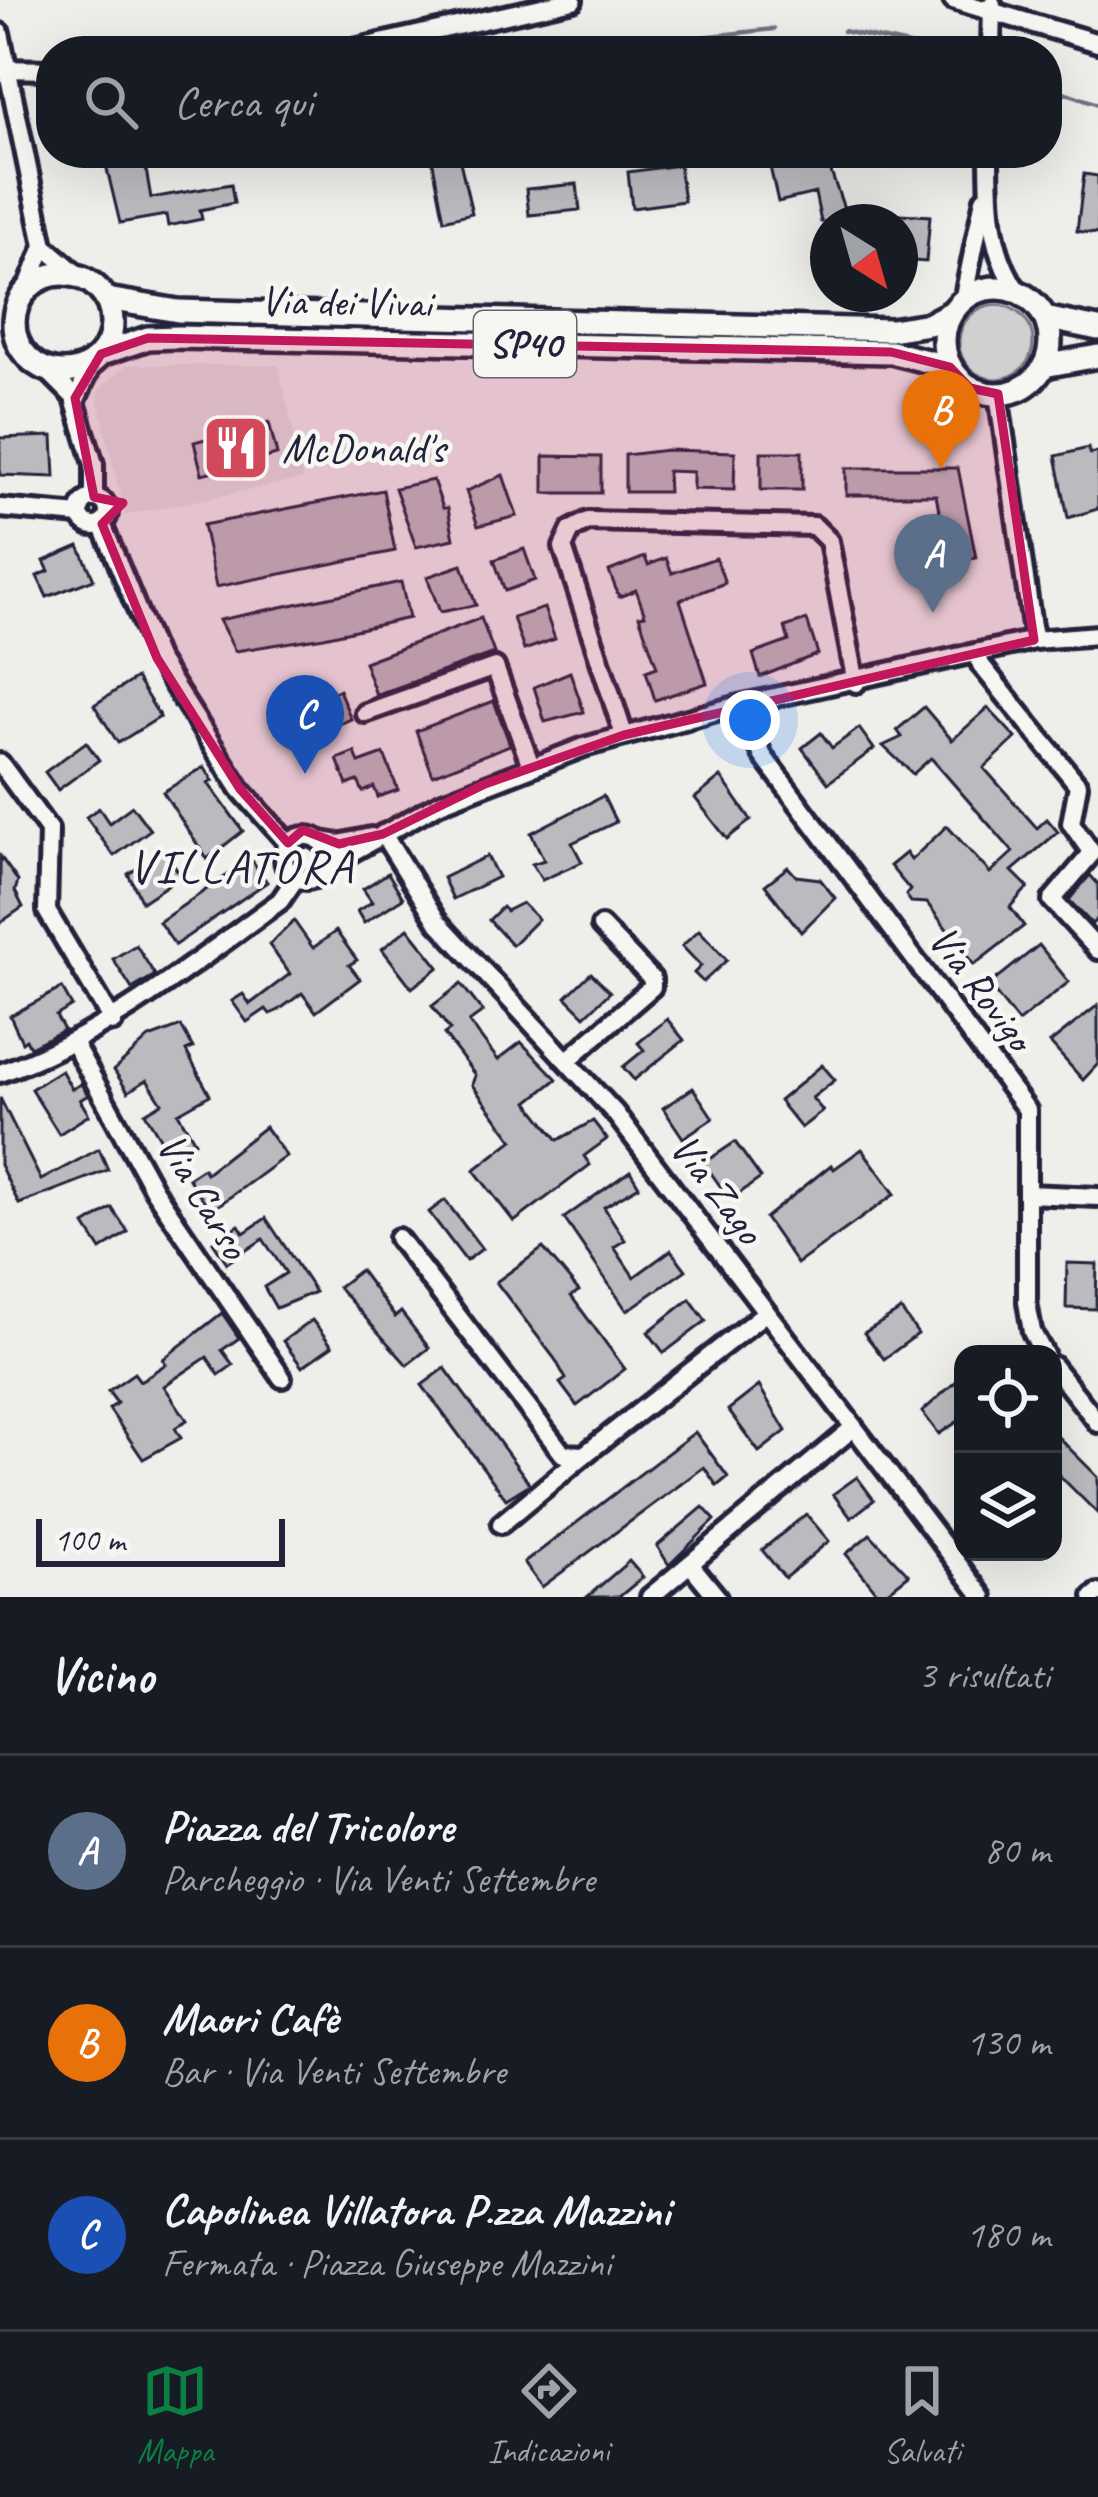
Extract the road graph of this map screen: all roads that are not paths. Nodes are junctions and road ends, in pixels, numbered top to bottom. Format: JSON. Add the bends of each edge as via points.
{"nodes":[{"id":1,"x":573,"y":0,"type":"edge"},
{"id":2,"x":953,"y":0,"type":"edge"},
{"id":3,"x":992,"y":5,"type":"edge"},
{"id":4,"x":0,"y":33,"type":"edge"},
{"id":5,"x":411,"y":36,"type":"edge"},
{"id":6,"x":991,"y":36,"type":"edge"},
{"id":7,"x":1098,"y":43,"type":"edge"},
{"id":8,"x":4,"y":69,"type":"edge"},
{"id":9,"x":36,"y":70,"type":"edge"},
{"id":10,"x":989,"y":168,"type":"edge"},
{"id":11,"x":989,"y":181,"type":"junction"},
{"id":12,"x":44,"y":246,"type":"junction"},
{"id":13,"x":79,"y":276,"type":"junction"},
{"id":14,"x":26,"y":291,"type":"junction"},
{"id":15,"x":1019,"y":293,"type":"junction"},
{"id":16,"x":107,"y":299,"type":"junction"},
{"id":17,"x":0,"y":304,"type":"edge"},
{"id":18,"x":957,"y":306,"type":"junction"},
{"id":19,"x":1045,"y":318,"type":"junction"},
{"id":20,"x":1098,"y":329,"type":"edge"},
{"id":21,"x":0,"y":344,"type":"edge"},
{"id":22,"x":26,"y":354,"type":"junction"},
{"id":23,"x":1098,"y":356,"type":"edge"},
{"id":24,"x":97,"y":358,"type":"junction"},
{"id":25,"x":1044,"y":366,"type":"junction"},
{"id":26,"x":950,"y":367,"type":"junction"},
{"id":27,"x":46,"y":369,"type":"junction"},
{"id":28,"x":998,"y":394,"type":"junction"},
{"id":29,"x":75,"y":398,"type":"junction"},
{"id":30,"x":94,"y":497,"type":"junction"},
{"id":31,"x":0,"y":508,"type":"edge"},
{"id":32,"x":80,"y":515,"type":"junction"},
{"id":33,"x":102,"y":524,"type":"junction"},
{"id":34,"x":1093,"y":635,"type":"edge"},
{"id":35,"x":1034,"y":640,"type":"junction"},
{"id":36,"x":977,"y":653,"type":"junction"},
{"id":37,"x":1098,"y":653,"type":"edge"},
{"id":38,"x":856,"y":683,"type":"junction"},
{"id":39,"x":739,"y":705,"type":"junction"},
{"id":40,"x":365,"y":713,"type":"dead end"},
{"id":41,"x":624,"y":735,"type":"junction"},
{"id":42,"x":0,"y":763,"type":"edge"},
{"id":43,"x":531,"y":766,"type":"junction"},
{"id":44,"x":383,"y":834,"type":"junction"},
{"id":45,"x":321,"y":841,"type":"junction"},
{"id":46,"x":288,"y":843,"type":"junction"},
{"id":47,"x":327,"y":866,"type":"junction"},
{"id":48,"x":296,"y":878,"type":"junction"},
{"id":49,"x":601,"y":926,"type":"dead end"},
{"id":50,"x":1098,"y":950,"type":"edge"},
{"id":51,"x":113,"y":1022,"type":"junction"},
{"id":52,"x":74,"y":1044,"type":"junction"},
{"id":53,"x":570,"y":1058,"type":"junction"},
{"id":54,"x":1,"y":1070,"type":"edge"},
{"id":55,"x":1028,"y":1194,"type":"junction"},
{"id":56,"x":1098,"y":1197,"type":"edge"},
{"id":57,"x":398,"y":1238,"type":"dead end"},
{"id":58,"x":766,"y":1312,"type":"junction"},
{"id":59,"x":1039,"y":1345,"type":"edge"},
{"id":60,"x":1062,"y":1377,"type":"edge"},
{"id":61,"x":283,"y":1378,"type":"dead end"},
{"id":62,"x":1098,"y":1423,"type":"edge"},
{"id":63,"x":853,"y":1428,"type":"junction"},
{"id":64,"x":584,"y":1454,"type":"junction"},
{"id":65,"x":501,"y":1524,"type":"dead end"},
{"id":66,"x":691,"y":1564,"type":"junction"},
{"id":67,"x":650,"y":1597,"type":"edge"},
{"id":68,"x":718,"y":1597,"type":"edge"},
{"id":69,"x":983,"y":1597,"type":"edge"}],
"edges":[{"from":1,"to":5,"type":"street"},
{"from":2,"to":3,"type":"street"},
{"from":3,"to":6,"type":"street"},
{"from":3,"to":7,"type":"street"},
{"from":4,"to":8,"type":"street"},
{"from":8,"to":9,"type":"street"},
{"from":8,"to":12,"type":"street"},
{"from":10,"to":11,"type":"street"},
{"from":11,"to":15,"type":"street","via":[[998,254]]},
{"from":11,"to":18,"type":"street"},
{"from":12,"to":13,"type":"street"},
{"from":12,"to":14,"type":"street"},
{"from":13,"to":14,"type":"main road","via":[[52,275]]},
{"from":13,"to":16,"type":"main road","number":"SP40"},
{"from":14,"to":17,"type":"main road"},
{"from":14,"to":22,"type":"main road","via":[[14,328]]},
{"from":15,"to":18,"type":"main road","number":"SP40","via":[[992,288]]},
{"from":15,"to":19,"type":"main road"},
{"from":16,"to":18,"type":"main road","name":"Via dei Vivai","number":"SP40","via":[[178,311],[891,330],[929,324]]},
{"from":16,"to":24,"type":"main road","via":[[112,328]]},
{"from":18,"to":26,"type":"main road","via":[[943,339]]},
{"from":19,"to":20,"type":"main road"},
{"from":19,"to":25,"type":"main road"},
{"from":21,"to":22,"type":"main road"},
{"from":22,"to":27,"type":"main road"},
{"from":23,"to":25,"type":"main road"},
{"from":24,"to":26,"type":"main road","name":"Via dei Vivai","number":"SP40","via":[[148,338],[202,338],[891,352]]},
{"from":24,"to":27,"type":"main road","number":"SP40","via":[[65,372]]},
{"from":24,"to":29,"type":"street"},
{"from":25,"to":28,"type":"main road","via":[[1025,386]]},
{"from":26,"to":28,"type":"main road","number":"SP40","via":[[970,388]]},
{"from":27,"to":29,"type":"street"},
{"from":28,"to":35,"type":"street"},
{"from":29,"to":30,"type":"street","via":[[94,464]]},
{"from":30,"to":32,"type":"street"},
{"from":30,"to":33,"type":"street","via":[[108,508]]},
{"from":31,"to":32,"type":"street"},
{"from":32,"to":33,"type":"street","via":[[88,526]]},
{"from":33,"to":46,"type":"street","via":[[157,658],[248,801]]},
{"from":34,"to":35,"type":"street"},
{"from":34,"to":37,"type":"street"},
{"from":35,"to":36,"type":"street"},
{"from":36,"to":38,"type":"street"},
{"from":36,"to":50,"type":"street","via":[[1078,785],[1071,823],[1092,853],[1052,900]]},
{"from":38,"to":39,"type":"street"},
{"from":38,"to":41,"type":"street","via":[[829,541],[814,526],[588,520],[563,547]]},
{"from":39,"to":41,"type":"street"},
{"from":39,"to":55,"type":"street","name":"Via Rovigo","via":[[763,756],[1027,1110]]},
{"from":40,"to":43,"type":"street","via":[[495,667]]},
{"from":41,"to":43,"type":"street"},
{"from":42,"to":51,"type":"street","via":[[49,830],[47,911]]},
{"from":43,"to":44,"type":"street"},
{"from":44,"to":45,"type":"street"},
{"from":44,"to":47,"type":"street"},
{"from":44,"to":53,"type":"street","name":"Via Zago","via":[[437,922]]},
{"from":45,"to":46,"type":"street","via":[[308,835]]},
{"from":45,"to":47,"type":"street"},
{"from":46,"to":48,"type":"street","via":[[284,863]]},
{"from":47,"to":48,"type":"street","via":[[317,877]]},
{"from":48,"to":51,"type":"street","via":[[280,901]]},
{"from":49,"to":53,"type":"street","via":[[652,987]]},
{"from":51,"to":52,"type":"street"},
{"from":52,"to":54,"type":"street"},
{"from":52,"to":61,"type":"street","name":"Via Carso","via":[[154,1190]]},
{"from":53,"to":58,"type":"street","name":"Via Zago"},
{"from":55,"to":56,"type":"street"},
{"from":55,"to":59,"type":"street","name":"Via Rovigo","via":[[1027,1302]]},
{"from":57,"to":64,"type":"street","via":[[563,1454]]},
{"from":58,"to":63,"type":"street","name":"Via Zago"},
{"from":58,"to":64,"type":"street"},
{"from":60,"to":62,"type":"street"},
{"from":63,"to":66,"type":"street"},
{"from":63,"to":69,"type":"street","name":"Via Zago"},
{"from":64,"to":65,"type":"street"},
{"from":66,"to":67,"type":"street"},
{"from":66,"to":68,"type":"street"}]}
